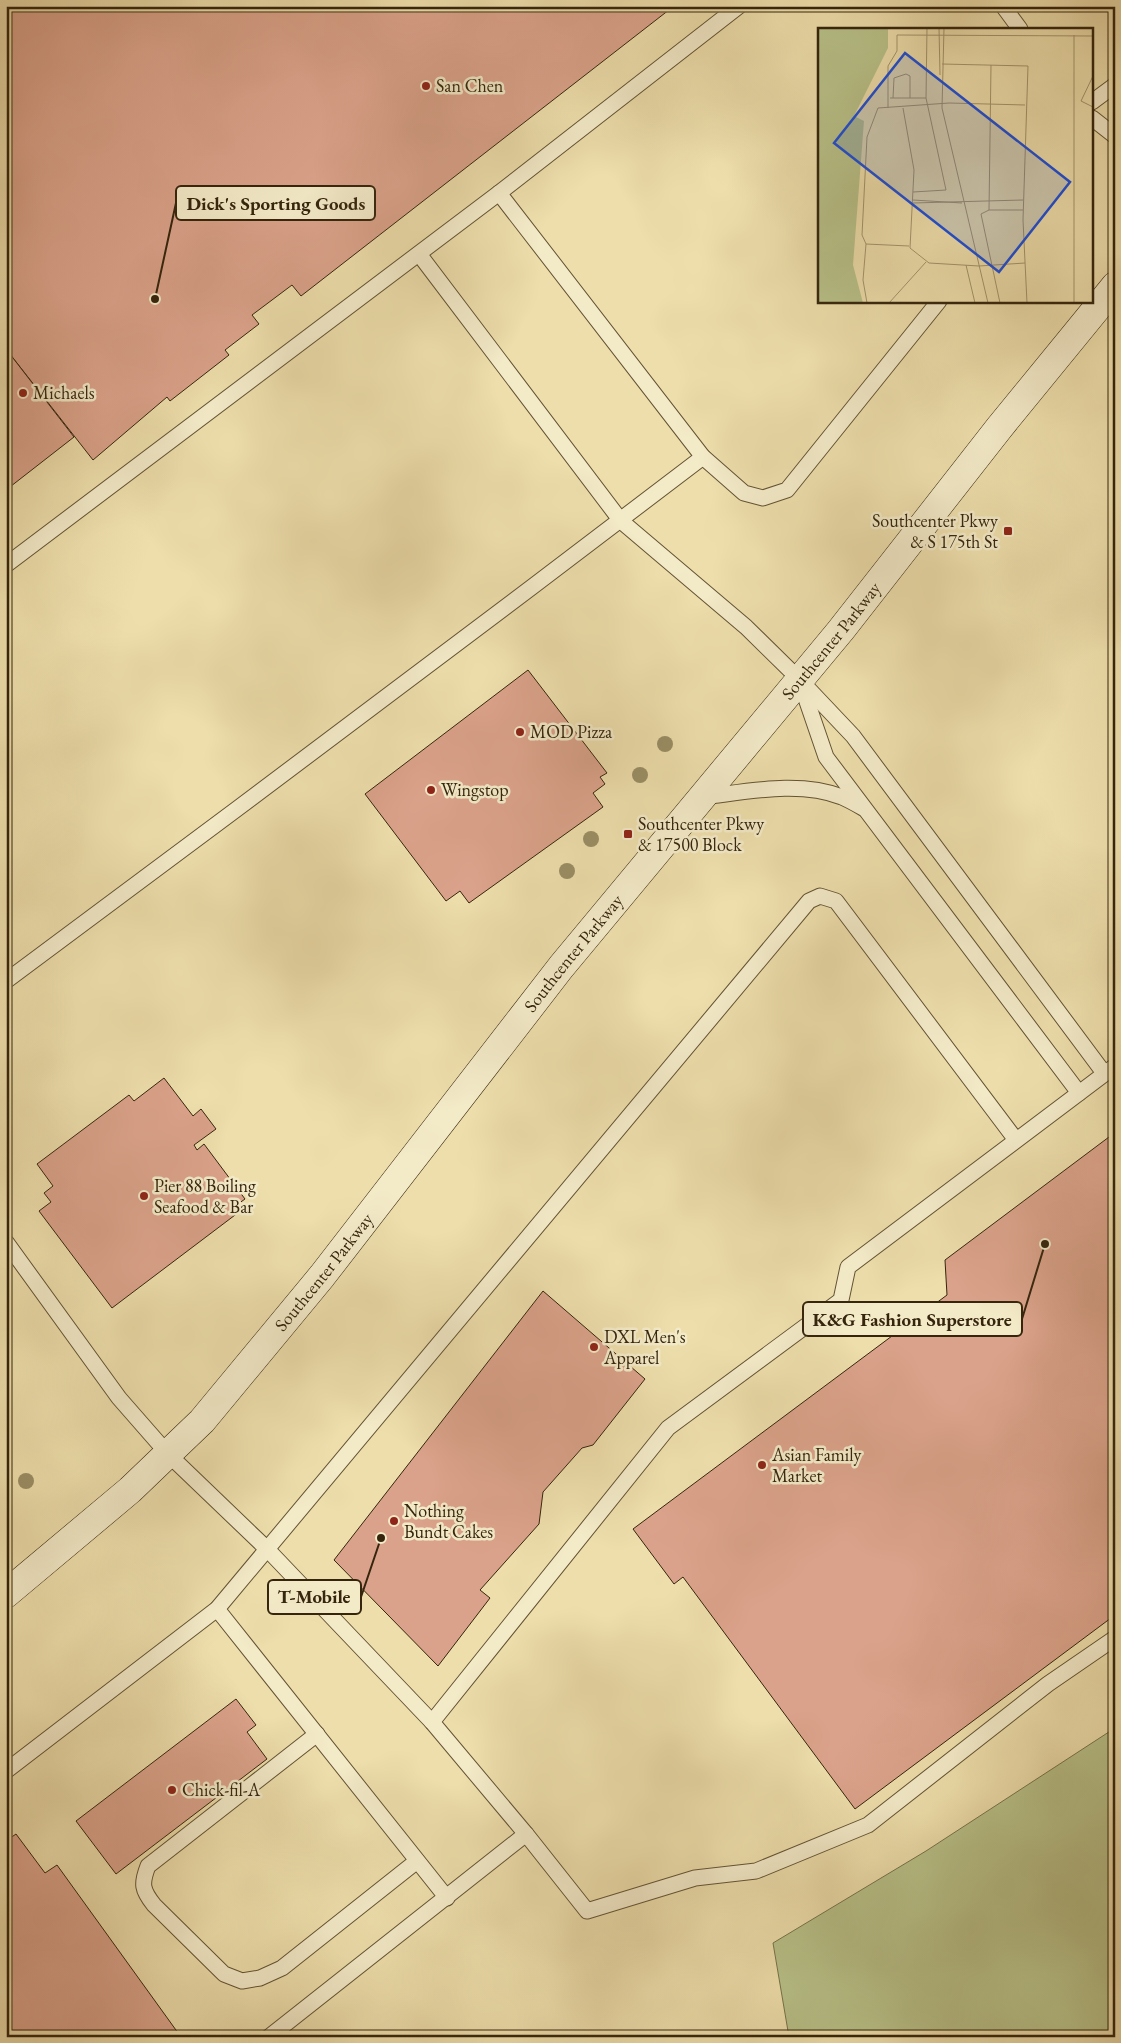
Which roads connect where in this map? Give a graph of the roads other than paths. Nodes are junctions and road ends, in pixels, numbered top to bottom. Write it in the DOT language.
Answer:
graph roads {
  1 [pos="739,6"];
  2 [pos="1003,6"];
  3 [pos="1019,28"];
  4 [pos="1115,85"];
  5 [pos="1094,101"];
  6 [pos="1094,120"];
  7 [pos="1115,136"];
  8 [pos="499,193"];
  9 [pos="419,254"];
  10 [pos="1115,286"];
  11 [pos="938,302"];
  12 [pos="702,457"];
  13 [pos="621,521"];
  14 [pos="6,565"];
  15 [pos="800,680"];
  16 [pos="701,798"];
  17 [pos="867,810"];
  18 [pos="6,981"];
  19 [pos="1110,1070"];
  20 [pos="1079,1093"];
  21 [pos="1016,1140"];
  22 [pos="6,1242"];
  23 [pos="168,1454"];
  24 [pos="267,1549"];
  25 [pos="6,1594"];
  26 [pos="217,1609"];
  27 [pos="1115,1638"];
  28 [pos="432,1722"];
  29 [pos="317,1734"];
  30 [pos="6,1771"];
  31 [pos="526,1834"];
  32 [pos="418,1861"];
  33 [pos="447,1898"];
  34 [pos="269,2037"];
  1 -- 8 [label="lane"];
  2 -- 3 [label="lane"];
  4 -- 5 [label="lane"];
  6 -- 7 [label="lane"];
  8 -- 9 [label="lane"];
  8 -- 12 [label="lane"];
  9 -- 13 [label="lane"];
  9 -- 14 [label="lane"];
  10 -- 15 [label="main road, Southcenter Parkway"];
  11 -- 12 [label="lane"];
  12 -- 13 [label="lane"];
  13 -- 15 [label="lane"];
  13 -- 18 [label="lane"];
  15 -- 16 [label="main road, Southcenter Parkway"];
  15 -- 17 [label="lane"];
  15 -- 19 [label="lane"];
  16 -- 17 [label="lane"];
  16 -- 23 [label="main road, Southcenter Parkway"];
  17 -- 20 [label="lane"];
  19 -- 20 [label="lane"];
  20 -- 21 [label="lane"];
  21 -- 24 [label="lane"];
  21 -- 28 [label="lane"];
  22 -- 23 [label="lane"];
  23 -- 24 [label="lane"];
  23 -- 25 [label="main road, Southcenter Parkway"];
  24 -- 26 [label="lane"];
  24 -- 28 [label="lane"];
  26 -- 29 [label="lane"];
  26 -- 30 [label="lane"];
  27 -- 31 [label="lane"];
  28 -- 31 [label="lane"];
  29 -- 32 [label="lane"];
  29 -- 32 [label="lane"];
  31 -- 33 [label="lane"];
  32 -- 33 [label="lane"];
  33 -- 34 [label="lane"];
}
